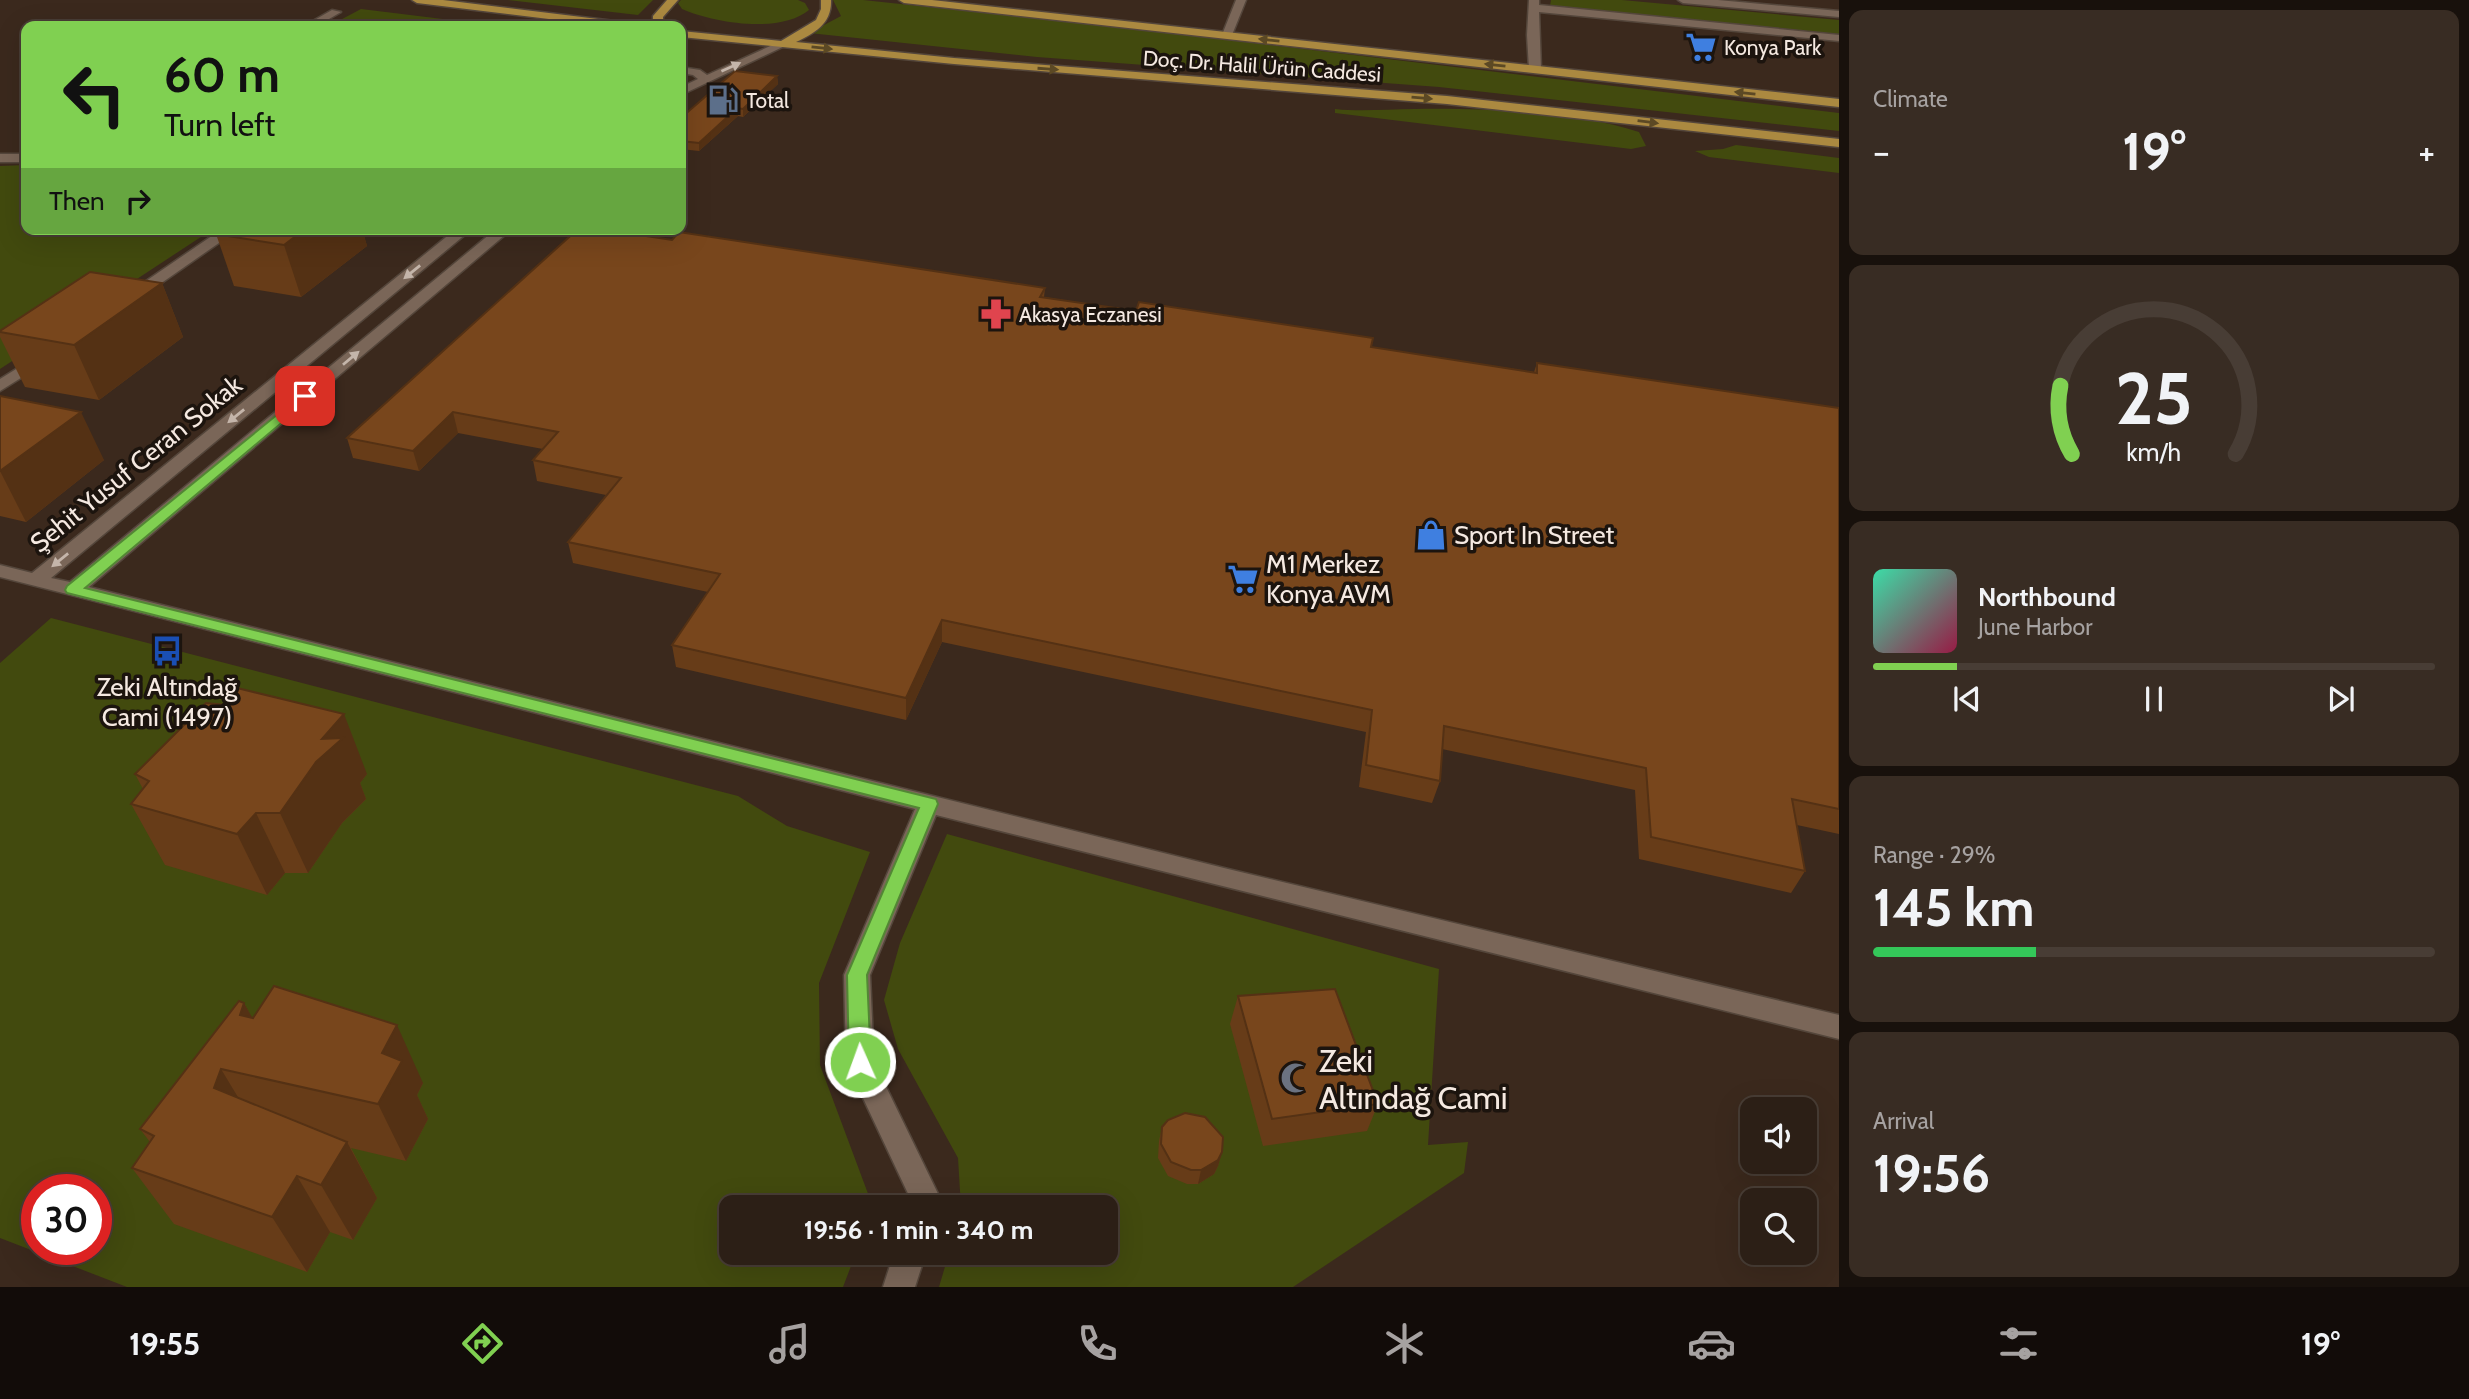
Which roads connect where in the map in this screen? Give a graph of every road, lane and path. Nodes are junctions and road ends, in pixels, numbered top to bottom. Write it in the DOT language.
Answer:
graph roads {
  1 [pos="417,0"];
  2 [pos="673,0"];
  3 [pos="825,0"];
  4 [pos="904,0"];
  5 [pos="1241,0"];
  6 [pos="1683,0"];
  7 [pos="1533,4"];
  8 [pos="336,12"];
  9 [pos="1839,14"];
  10 [pos="319,21"];
  11 [pos="590,21"];
  12 [pos="658,21"];
  13 [pos="686,34"];
  14 [pos="1227,36"];
  15 [pos="1839,38"];
  16 [pos="783,44"];
  17 [pos="1535,69"];
  18 [pos="686,71"];
  19 [pos="705,79"];
  20 [pos="686,88"];
  21 [pos="1839,105"];
  22 [pos="1839,143"];
  23 [pos="0,158"];
  24 [pos="21,158"];
  25 [pos="223,235"];
  26 [pos="458,235"];
  27 [pos="498,235"];
  28 [pos="123,303"];
  29 [pos="58,347"];
  30 [pos="0,386"];
  31 [pos="0,571"];
  32 [pos="36,580"];
  33 [pos="73,590"];
  34 [pos="929,804"];
  35 [pos="1839,1027"];
  36 [pos="924,1195"];
  37 [pos="906,1265"];
  38 [pos="899,1287"];
  1 -- 11 [label="main road"];
  2 -- 12 [label="main road"];
  3 -- 16 [label="main road"];
  4 -- 14 [label="main road, Doç. Dr. Halil Ürün Caddesi"];
  5 -- 14 [label="street"];
  6 -- 9 [label="street"];
  7 -- 15 [label="street"];
  7 -- 17 [label="street"];
  8 -- 10 [label="street"];
  13 -- 16 [label="main road, Doç. Dr. Halil Ürün Caddesi"];
  17 -- 14 [label="main road, Doç. Dr. Halil Ürün Caddesi, one-way"];
  19 -- 16 [label="street, one-way"];
  16 -- 22 [label="main road, Doç. Dr. Halil Ürün Caddesi, one-way"];
  21 -- 17 [label="main road, Doç. Dr. Halil Ürün Caddesi, one-way"];
  18 -- 19 [label="street"];
  19 -- 20 [label="street"];
  23 -- 24 [label="street"];
  25 -- 28 [label="street"];
  26 -- 32 [label="street, Şehit Yusuf Ceran Sokak, one-way"];
  33 -- 27 [label="street, Şehit Yusuf Ceran Sokak, one-way"];
  29 -- 30 [label="street"];
  31 -- 32 [label="street"];
  32 -- 33 [label="street"];
  33 -- 34 [label="street"];
  34 -- 35 [label="street"];
  34 -- 36 [label="street"];
  37 -- 38 [label="street"];
}
